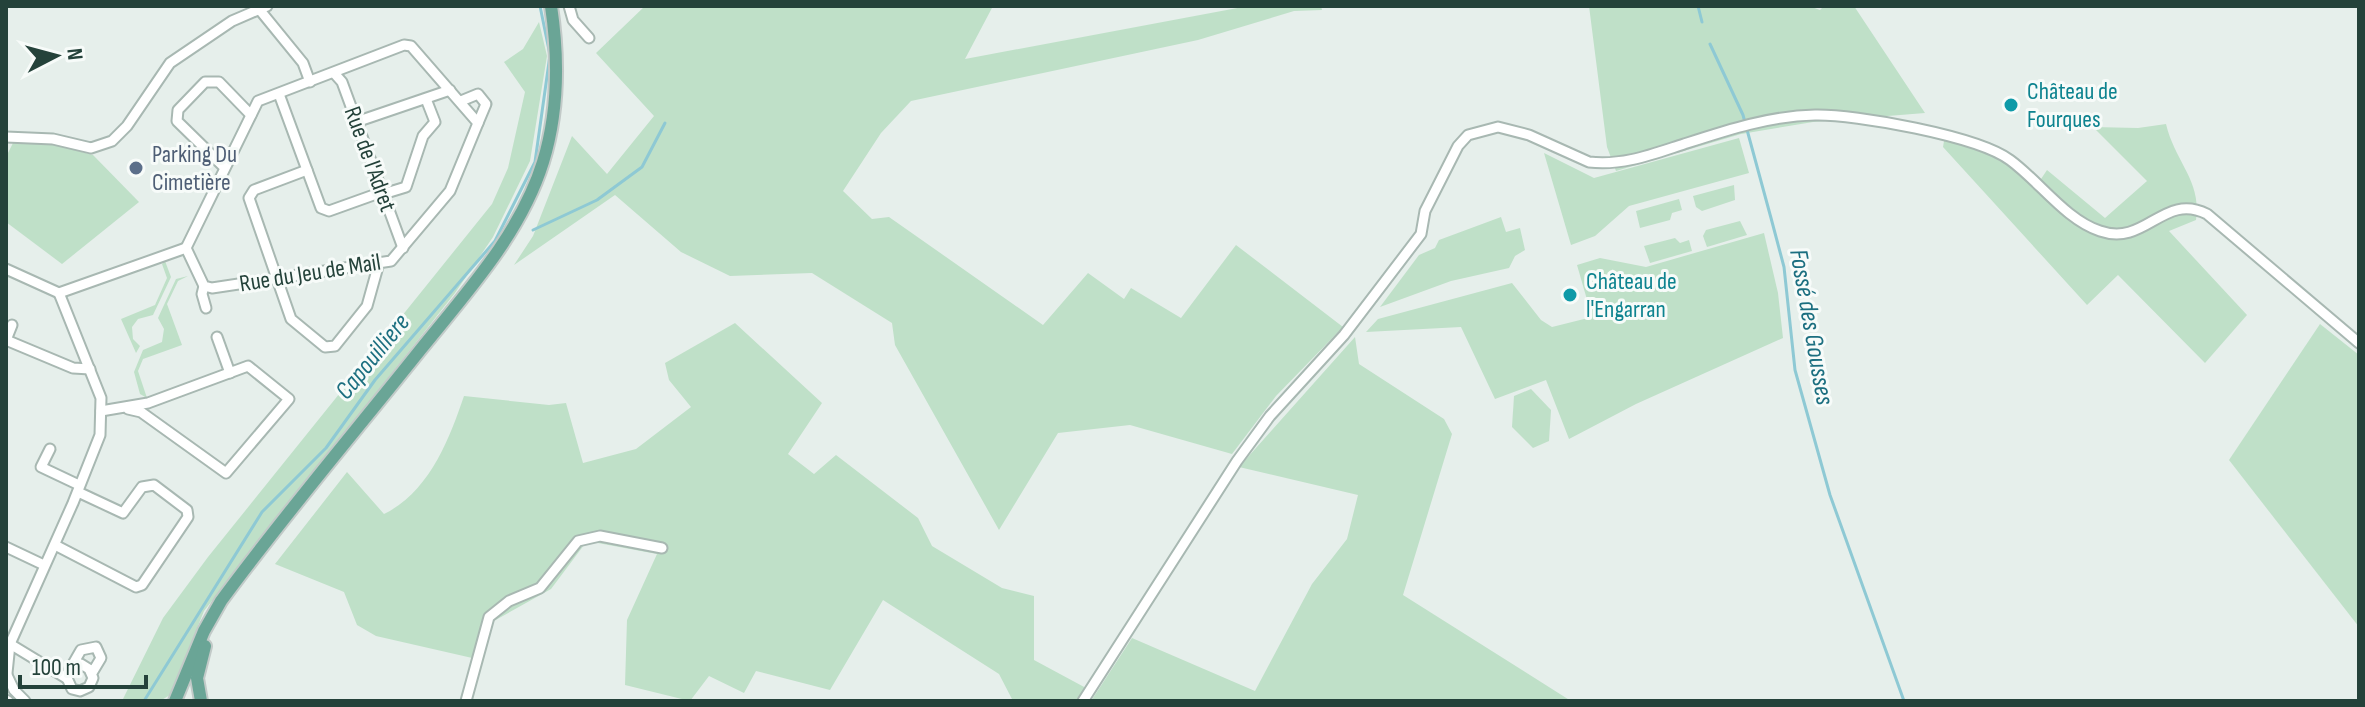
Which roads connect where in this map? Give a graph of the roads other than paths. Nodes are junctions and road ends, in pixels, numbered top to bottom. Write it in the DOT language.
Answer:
graph roads {
  1 [pos="551,6"];
  2 [pos="569,6"];
  3 [pos="264,7"];
  4 [pos="589,38"];
  5 [pos="334,73"];
  6 [pos="310,82"];
  7 [pos="450,90"];
  8 [pos="279,94"];
  9 [pos="426,99"];
  10 [pos="461,101"];
  11 [pos="251,115"];
  12 [pos="356,122"];
  13 [pos="478,123"];
  14 [pos="6,137"];
  15 [pos="224,167"];
  16 [pos="307,170"];
  17 [pos="382,193"];
  18 [pos="186,248"];
  19 [pos="403,248"];
  20 [pos="379,263"];
  21 [pos="6,269"];
  22 [pos="277,278"];
  23 [pos="208,287"];
  24 [pos="59,293"];
  25 [pos="206,308"];
  26 [pos="12,325"];
  27 [pos="217,337"];
  28 [pos="2359,343"];
  29 [pos="90,369"];
  30 [pos="230,373"];
  31 [pos="128,409"];
  32 [pos="101,411"];
  33 [pos="50,449"];
  34 [pos="78,489"];
  35 [pos="55,545"];
  36 [pos="6,547"];
  37 [pos="662,548"];
  38 [pos="44,565"];
  39 [pos="214,615"];
  40 [pos="8,651"];
  41 [pos="70,668"];
  42 [pos="92,673"];
  43 [pos="66,678"];
  44 [pos="7,680"];
  45 [pos="25,701"];
  46 [pos="175,701"];
  47 [pos="201,701"];
  48 [pos="466,701"];
  49 [pos="1083,701"];
  1 -- 39 [label="main road"];
  2 -- 4 [label="street"];
  3 -- 6 [label="street"];
  3 -- 14 [label="street"];
  5 -- 6 [label="street"];
  5 -- 7 [label="street"];
  5 -- 12 [label="street, Rue de l'Adret"];
  6 -- 8 [label="street"];
  7 -- 9 [label="street"];
  7 -- 10 [label="street"];
  8 -- 11 [label="street"];
  8 -- 16 [label="street"];
  9 -- 12 [label="street"];
  9 -- 17 [label="street"];
  10 -- 13 [label="street"];
  10 -- 13 [label="street"];
  11 -- 15 [label="street"];
  11 -- 15 [label="street"];
  12 -- 17 [label="street, Rue de l'Adret"];
  13 -- 19 [label="street, Rue du Jeu de Mail"];
  15 -- 18 [label="street"];
  16 -- 17 [label="street"];
  16 -- 22 [label="street"];
  17 -- 19 [label="street, Rue de l'Adret"];
  18 -- 23 [label="street"];
  18 -- 24 [label="street"];
  19 -- 20 [label="street, Rue du Jeu de Mail"];
  20 -- 22 [label="street, Rue du Jeu de Mail"];
  20 -- 22 [label="street"];
  21 -- 24 [label="street"];
  22 -- 23 [label="street, Rue du Jeu de Mail"];
  23 -- 25 [label="street"];
  24 -- 29 [label="street"];
  26 -- 29 [label="street"];
  27 -- 30 [label="street"];
  28 -- 49 [label="street"];
  29 -- 32 [label="street"];
  30 -- 31 [label="street"];
  30 -- 31 [label="street"];
  31 -- 32 [label="street"];
  32 -- 34 [label="street"];
  33 -- 34 [label="street"];
  34 -- 35 [label="street"];
  34 -- 35 [label="street"];
  35 -- 38 [label="street"];
  36 -- 38 [label="street"];
  37 -- 48 [label="street"];
  38 -- 40 [label="street"];
  39 -- 46 [label="main road"];
  39 -- 47 [label="main road"];
  40 -- 43 [label="street"];
  40 -- 44 [label="street"];
  41 -- 42 [label="street"];
  41 -- 42 [label="street"];
  41 -- 43 [label="street"];
  42 -- 43 [label="street"];
  44 -- 45 [label="street"];
}
